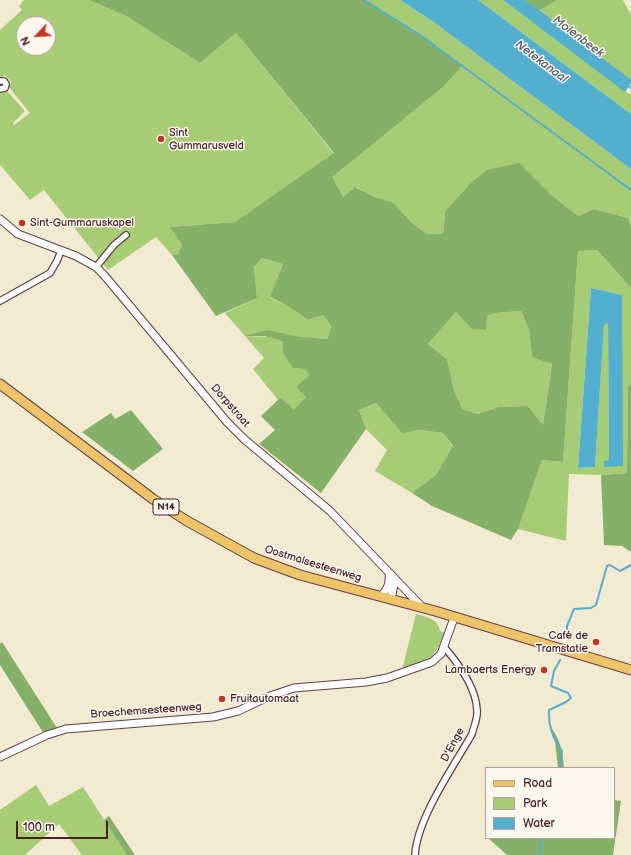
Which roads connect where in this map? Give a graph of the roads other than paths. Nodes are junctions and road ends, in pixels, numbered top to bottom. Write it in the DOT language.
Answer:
graph roads {
  1 [pos="0,81"];
  2 [pos="0,89"];
  3 [pos="0,219"];
  4 [pos="126,235"];
  5 [pos="61,251"];
  6 [pos="96,267"];
  7 [pos="0,302"];
  8 [pos="0,384"];
  9 [pos="389,572"];
  10 [pos="395,579"];
  11 [pos="381,596"];
  12 [pos="390,599"];
  13 [pos="422,607"];
  14 [pos="454,618"];
  15 [pos="444,647"];
  16 [pos="631,670"];
  17 [pos="0,757"];
  18 [pos="415,855"];
  1 -- 2 [label="street"];
  3 -- 5 [label="street, Dorpstraat"];
  4 -- 6 [label="street"];
  5 -- 6 [label="street, Dorpstraat"];
  5 -- 7 [label="street"];
  6 -- 9 [label="street, Dorpstraat"];
  8 -- 11 [label="main road, Oostmalsesteenweg / N14"];
  9 -- 10 [label="street, Dorpstraat"];
  9 -- 11 [label="street"];
  10 -- 12 [label="street"];
  10 -- 13 [label="street, Dorpstraat"];
  11 -- 12 [label="main road, Oostmalsesteenweg / N14"];
  12 -- 13 [label="main road, Oostmalsesteenweg / N14"];
  13 -- 14 [label="main road, Oostmalsesteenweg / N14"];
  14 -- 15 [label="street, Broechemsesteenweg"];
  14 -- 16 [label="main road, N14"];
  15 -- 17 [label="street, Broechemsesteenweg"];
  15 -- 18 [label="street, D'Enge"];
}
